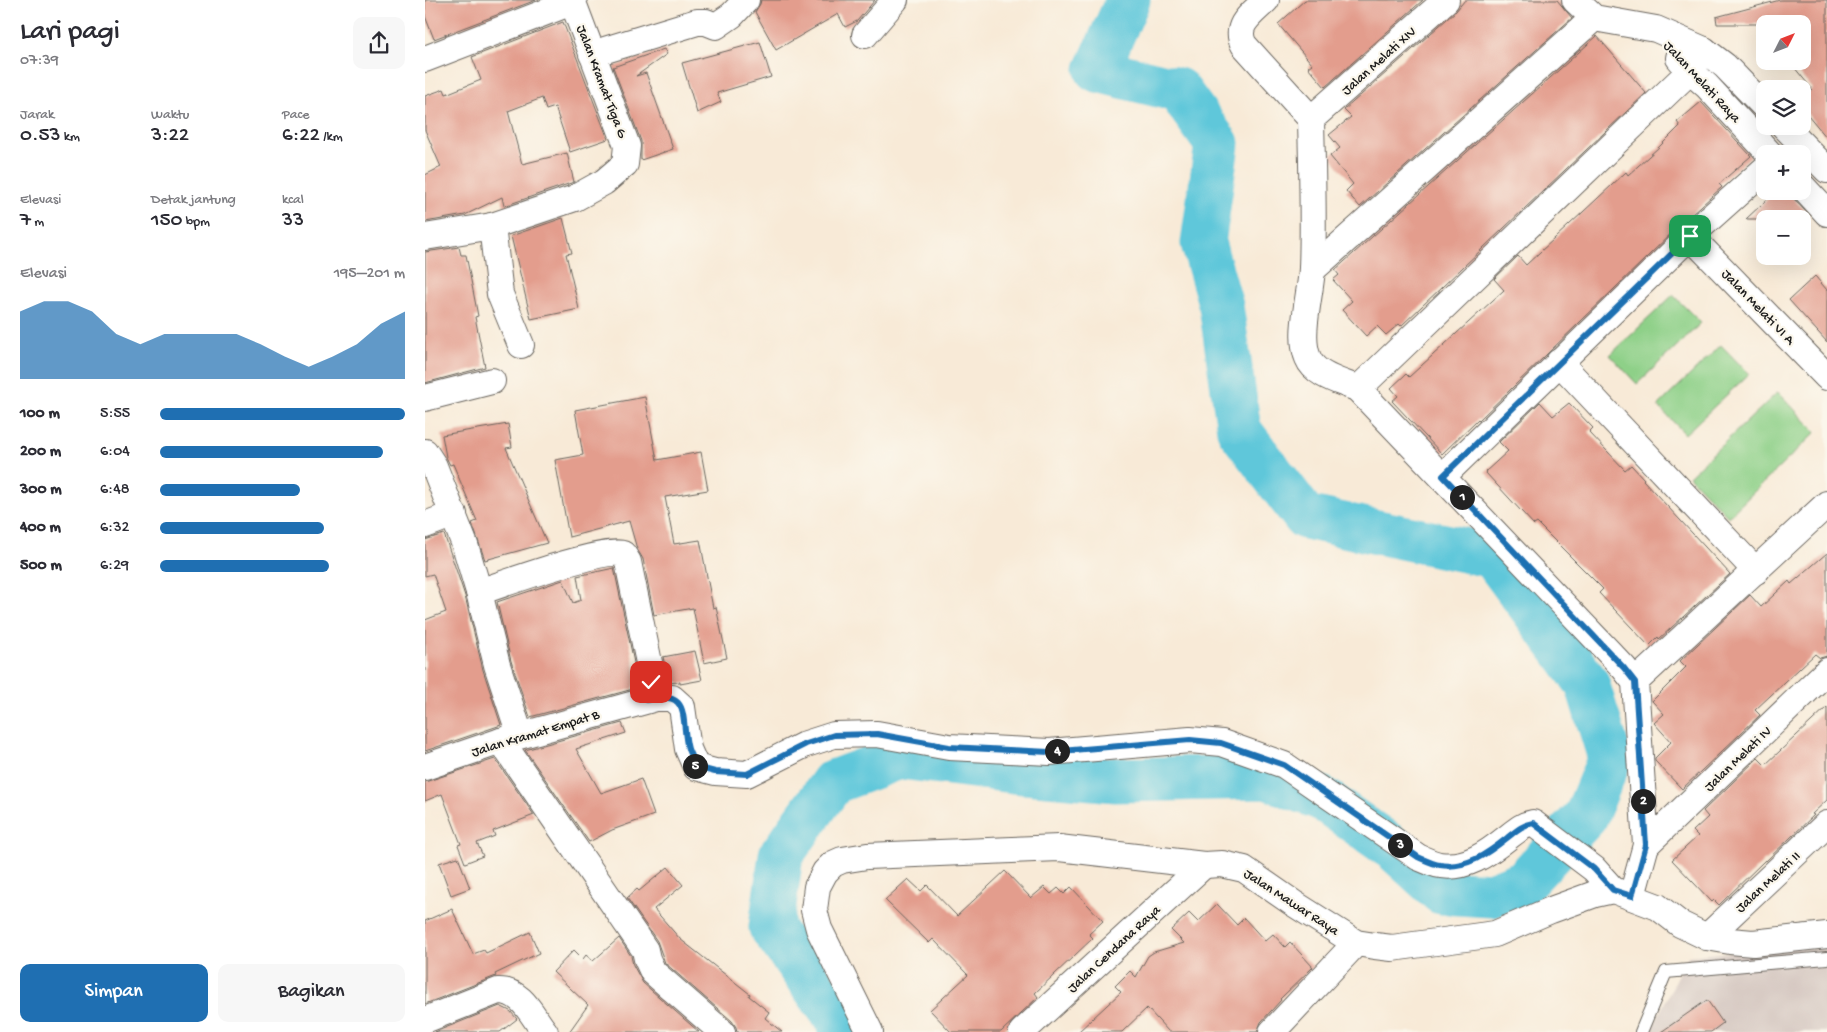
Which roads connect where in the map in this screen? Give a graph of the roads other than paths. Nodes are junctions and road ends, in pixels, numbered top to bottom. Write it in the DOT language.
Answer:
graph roads {
  1 [pos="746,0"];
  2 [pos="895,0"];
  3 [pos="1266,0"];
  4 [pos="1445,0"];
  5 [pos="1575,0"];
  6 [pos="572,1"];
  7 [pos="1594,18"];
  8 [pos="865,35"];
  9 [pos="592,54"];
  10 [pos="425,59"];
  11 [pos="1697,61"];
  12 [pos="1756,98"];
  13 [pos="1311,120"];
  14 [pos="1793,135"];
  15 [pos="1762,145"];
  16 [pos="1827,170"];
  17 [pos="1756,177"];
  18 [pos="1811,196"];
  19 [pos="1827,213"];
  20 [pos="491,226"];
  21 [pos="1690,236"];
  22 [pos="425,237"];
  23 [pos="1312,270"];
  24 [pos="521,345"];
  25 [pos="1559,362"];
  26 [pos="1827,377"];
  27 [pos="492,381"];
  28 [pos="1359,390"];
  29 [pos="425,398"];
  30 [pos="425,452"];
  31 [pos="1443,476"];
  32 [pos="1827,504"];
  33 [pos="454,514"];
  34 [pos="425,525"];
  35 [pos="1756,571"];
  36 [pos="479,592"];
  37 [pos="1827,671"];
  38 [pos="1635,682"];
  39 [pos="646,700"];
  40 [pos="510,738"];
  41 [pos="425,767"];
  42 [pos="1827,824"];
  43 [pos="1646,845"];
  44 [pos="1204,865"];
  45 [pos="1623,893"];
  46 [pos="1827,935"];
  47 [pos="1707,937"];
  48 [pos="1356,943"];
  49 [pos="1827,958"];
  50 [pos="425,1020"];
  51 [pos="545,1032"];
  52 [pos="722,1032"];
  53 [pos="871,1032"];
  54 [pos="1022,1032"];
  55 [pos="1273,1032"];
  56 [pos="1641,1032"];
  1 -- 9 [label="street"];
  2 -- 8 [label="street"];
  3 -- 13 [label="street"];
  4 -- 13 [label="street, Jalan Melati XIV"];
  5 -- 7 [label="street"];
  6 -- 9 [label="street, Jalan Kramat Tiga G"];
  6 -- 10 [label="street"];
  7 -- 11 [label="street, Jalan Melati Raya"];
  7 -- 23 [label="street"];
  9 -- 20 [label="street, Jalan Kramat Tiga G"];
  11 -- 12 [label="street, Jalan Melati Raya"];
  11 -- 15 [label="street, Jalan Melati Raya"];
  11 -- 28 [label="street"];
  13 -- 23 [label="street"];
  14 -- 16 [label="street"];
  17 -- 21 [label="street"];
  18 -- 19 [label="street"];
  20 -- 22 [label="street"];
  20 -- 24 [label="street"];
  21 -- 25 [label="street"];
  21 -- 26 [label="street, Jalan Melati VI A"];
  23 -- 28 [label="street"];
  25 -- 31 [label="street"];
  25 -- 35 [label="street"];
  27 -- 29 [label="street"];
  28 -- 31 [label="street"];
  30 -- 33 [label="street"];
  31 -- 38 [label="street"];
  32 -- 35 [label="street"];
  33 -- 34 [label="street"];
  33 -- 36 [label="street"];
  35 -- 38 [label="street"];
  36 -- 39 [label="street"];
  36 -- 40 [label="street"];
  37 -- 43 [label="street, Jalan Melati IV"];
  38 -- 43 [label="street"];
  39 -- 40 [label="street, Jalan Kramat Empat B"];
  39 -- 45 [label="street, Jalan Kramat Empat B"];
  40 -- 41 [label="street, Jalan Kramat Empat B"];
  40 -- 52 [label="street"];
  42 -- 47 [label="street, Jalan Melati II"];
  43 -- 45 [label="street"];
  44 -- 48 [label="street, Jalan Mawar Raya"];
  44 -- 53 [label="street, Jalan Mawar Raya"];
  44 -- 54 [label="street, Jalan Cendana Raya"];
  45 -- 47 [label="street"];
  45 -- 48 [label="street, Jalan Mawar Raya"];
  46 -- 47 [label="street"];
  48 -- 55 [label="street"];
  49 -- 56 [label="lane"];
  50 -- 51 [label="street"];
}
